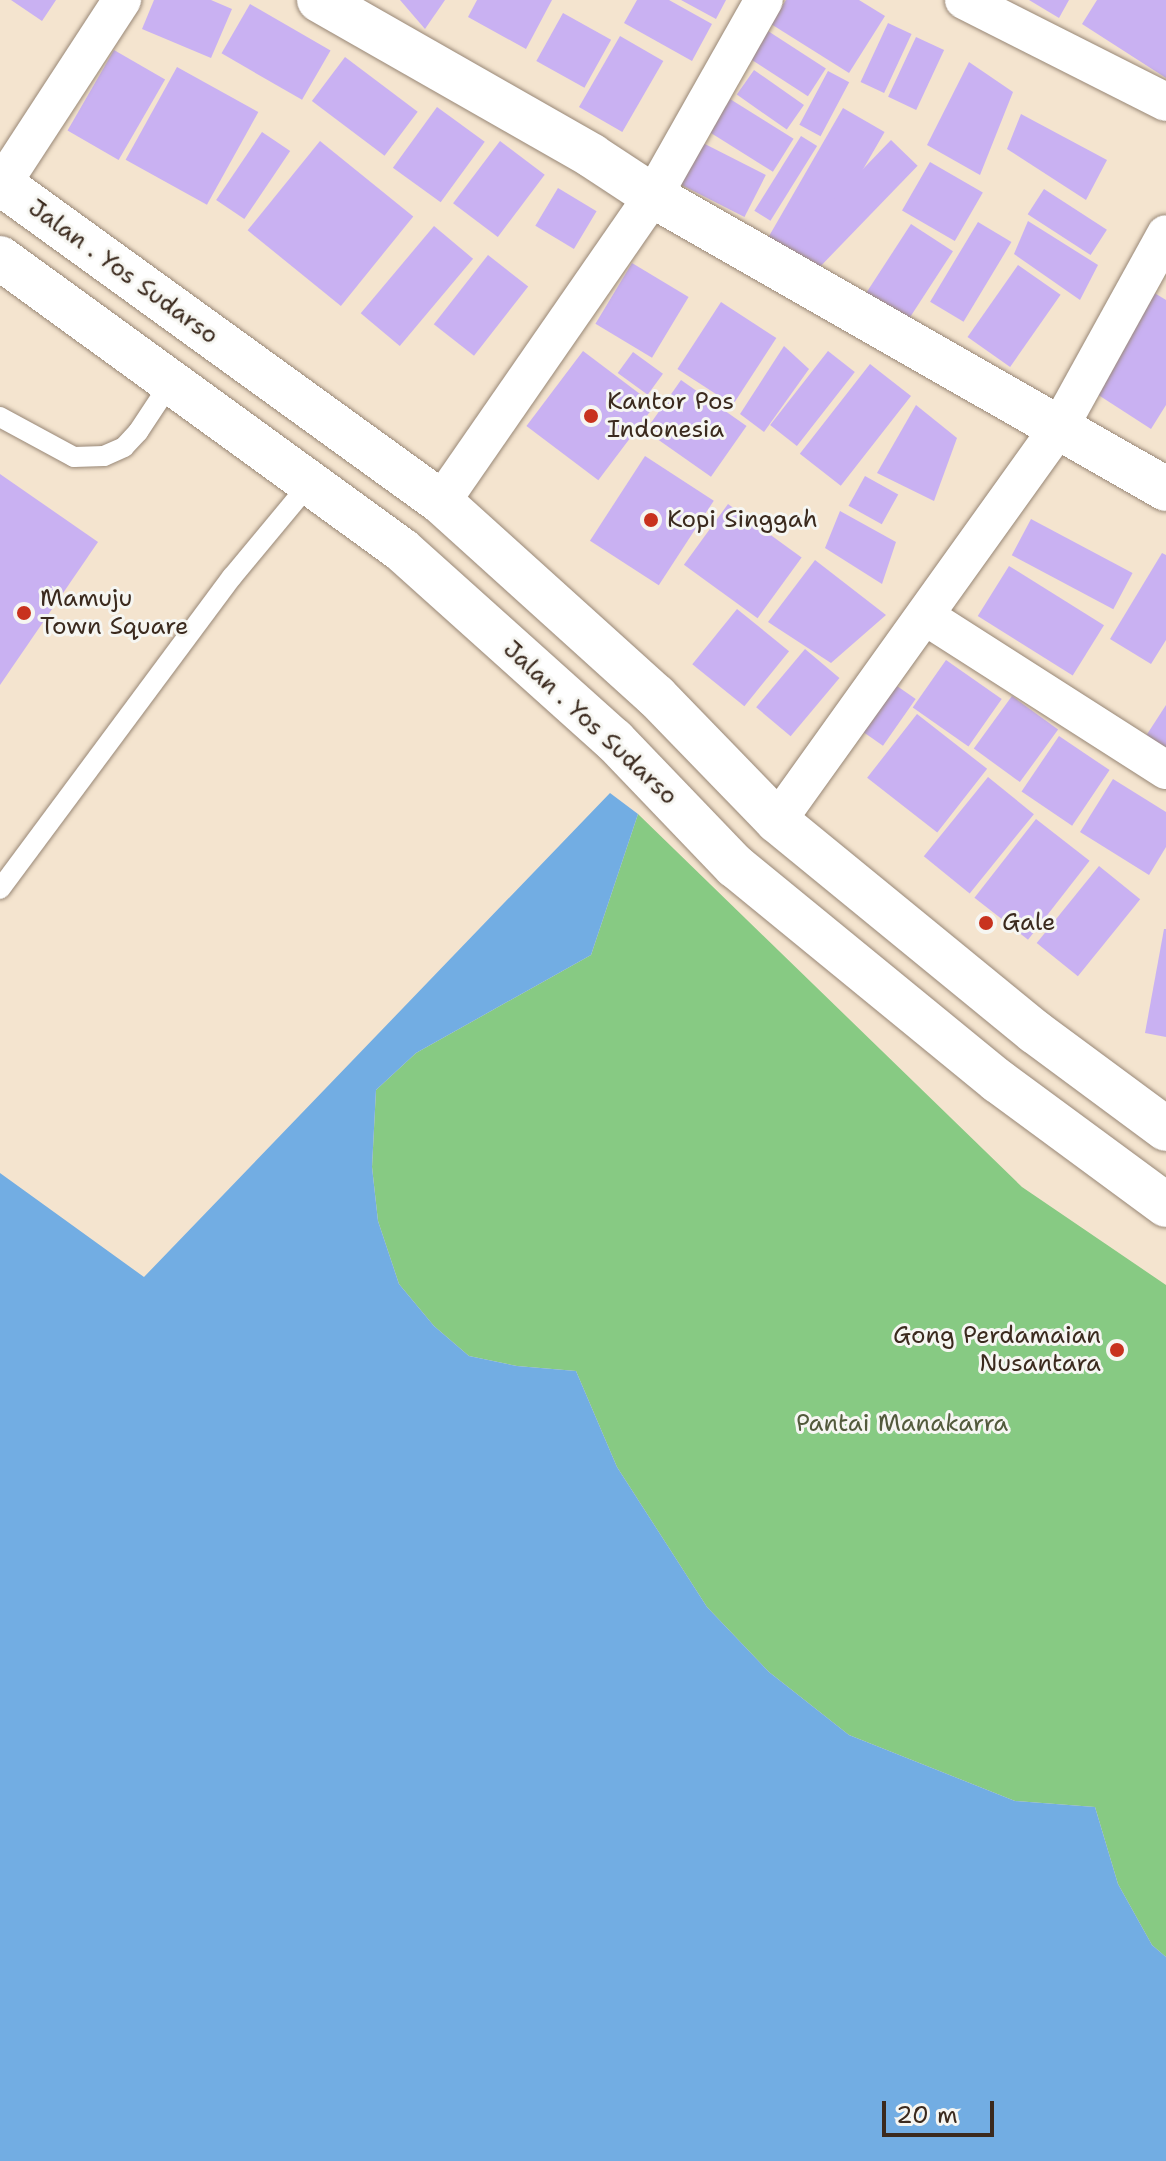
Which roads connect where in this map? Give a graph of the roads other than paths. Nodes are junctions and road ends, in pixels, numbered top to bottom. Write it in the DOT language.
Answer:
graph roads {
  1 [pos="122,0"];
  2 [pos="319,0"];
  3 [pos="764,0"];
  4 [pos="964,0"];
  5 [pos="1166,102"];
  6 [pos="1,184"];
  7 [pos="653,196"];
  8 [pos="1166,234"];
  9 [pos="0,258"];
  10 [pos="171,382"];
  11 [pos="0,417"];
  12 [pos="1060,426"];
  13 [pos="310,483"];
  14 [pos="1166,489"];
  15 [pos="441,502"];
  16 [pos="925,616"];
  17 [pos="1166,770"];
  18 [pos="777,821"];
  19 [pos="0,889"];
  20 [pos="1166,1129"];
  21 [pos="1166,1205"];
  1 -- 6 [label="street"];
  2 -- 7 [label="main road"];
  3 -- 7 [label="street"];
  4 -- 5 [label="street"];
  6 -- 15 [label="main road, Jalan . Yos Sudarso"];
  7 -- 12 [label="main road"];
  7 -- 15 [label="street"];
  8 -- 12 [label="street"];
  9 -- 10 [label="main road, Jalan . Yos Sudarso"];
  10 -- 11 [label="lane"];
  10 -- 13 [label="main road, Jalan . Yos Sudarso"];
  12 -- 14 [label="main road"];
  12 -- 16 [label="street"];
  13 -- 19 [label="lane"];
  13 -- 21 [label="main road, Jalan . Yos Sudarso"];
  15 -- 18 [label="main road, Jalan . Yos Sudarso"];
  16 -- 17 [label="street"];
  16 -- 18 [label="street"];
  18 -- 20 [label="main road, Jalan . Yos Sudarso"];
}
